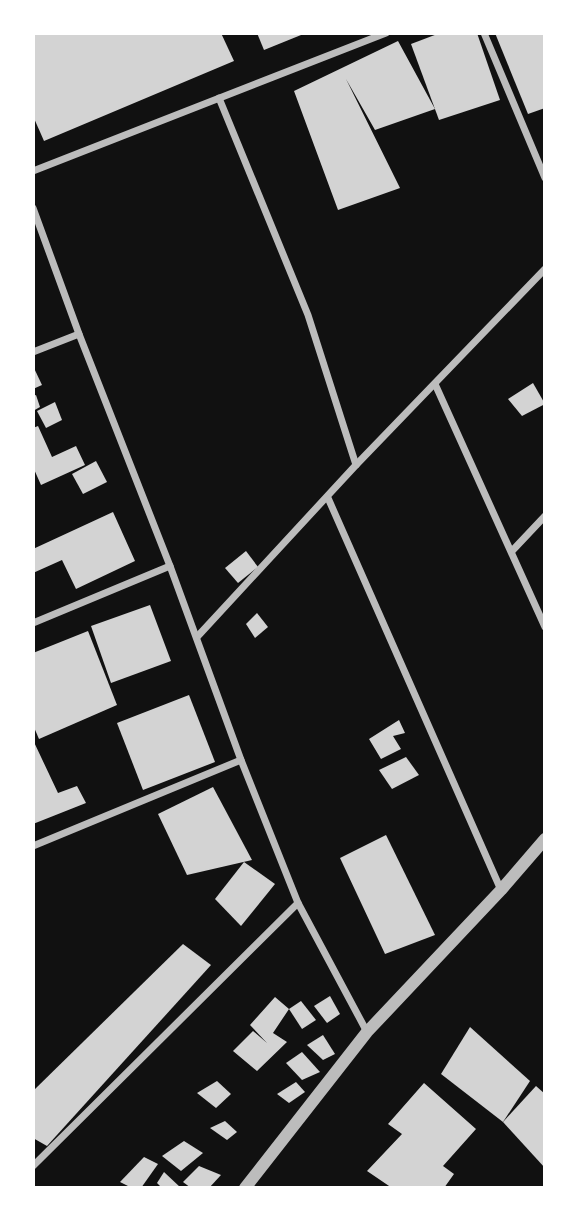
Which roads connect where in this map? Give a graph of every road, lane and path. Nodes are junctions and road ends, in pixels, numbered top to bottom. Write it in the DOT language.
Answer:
graph roads {
  1 [pos="386,33"];
  2 [pos="484,33"];
  3 [pos="219,98"];
  4 [pos="33,171"];
  5 [pos="545,178"];
  6 [pos="33,208"];
  7 [pos="545,269"];
  8 [pos="79,334"];
  9 [pos="33,352"];
  10 [pos="435,384"];
  11 [pos="356,465"];
  12 [pos="328,498"];
  13 [pos="545,516"];
  14 [pos="512,551"];
  15 [pos="170,566"];
  16 [pos="33,623"];
  17 [pos="545,627"];
  18 [pos="197,637"];
  19 [pos="241,760"];
  20 [pos="545,839"];
  21 [pos="33,846"];
  22 [pos="501,890"];
  23 [pos="298,902"];
  24 [pos="367,1032"];
  25 [pos="33,1166"];
  26 [pos="246,1188"];
  1 -- 3 [label="street"];
  2 -- 5 [label="street"];
  3 -- 4 [label="street"];
  3 -- 11 [label="street"];
  6 -- 8 [label="street"];
  7 -- 10 [label="street"];
  8 -- 9 [label="street"];
  8 -- 15 [label="street"];
  10 -- 11 [label="street"];
  10 -- 14 [label="street"];
  11 -- 12 [label="street"];
  12 -- 18 [label="street"];
  12 -- 22 [label="street"];
  13 -- 14 [label="street"];
  14 -- 17 [label="street"];
  15 -- 16 [label="street"];
  15 -- 18 [label="street"];
  18 -- 19 [label="street"];
  19 -- 21 [label="street"];
  19 -- 23 [label="street"];
  20 -- 22 [label="street"];
  22 -- 24 [label="street"];
  23 -- 24 [label="street"];
  23 -- 25 [label="street"];
  24 -- 26 [label="street"];
}
